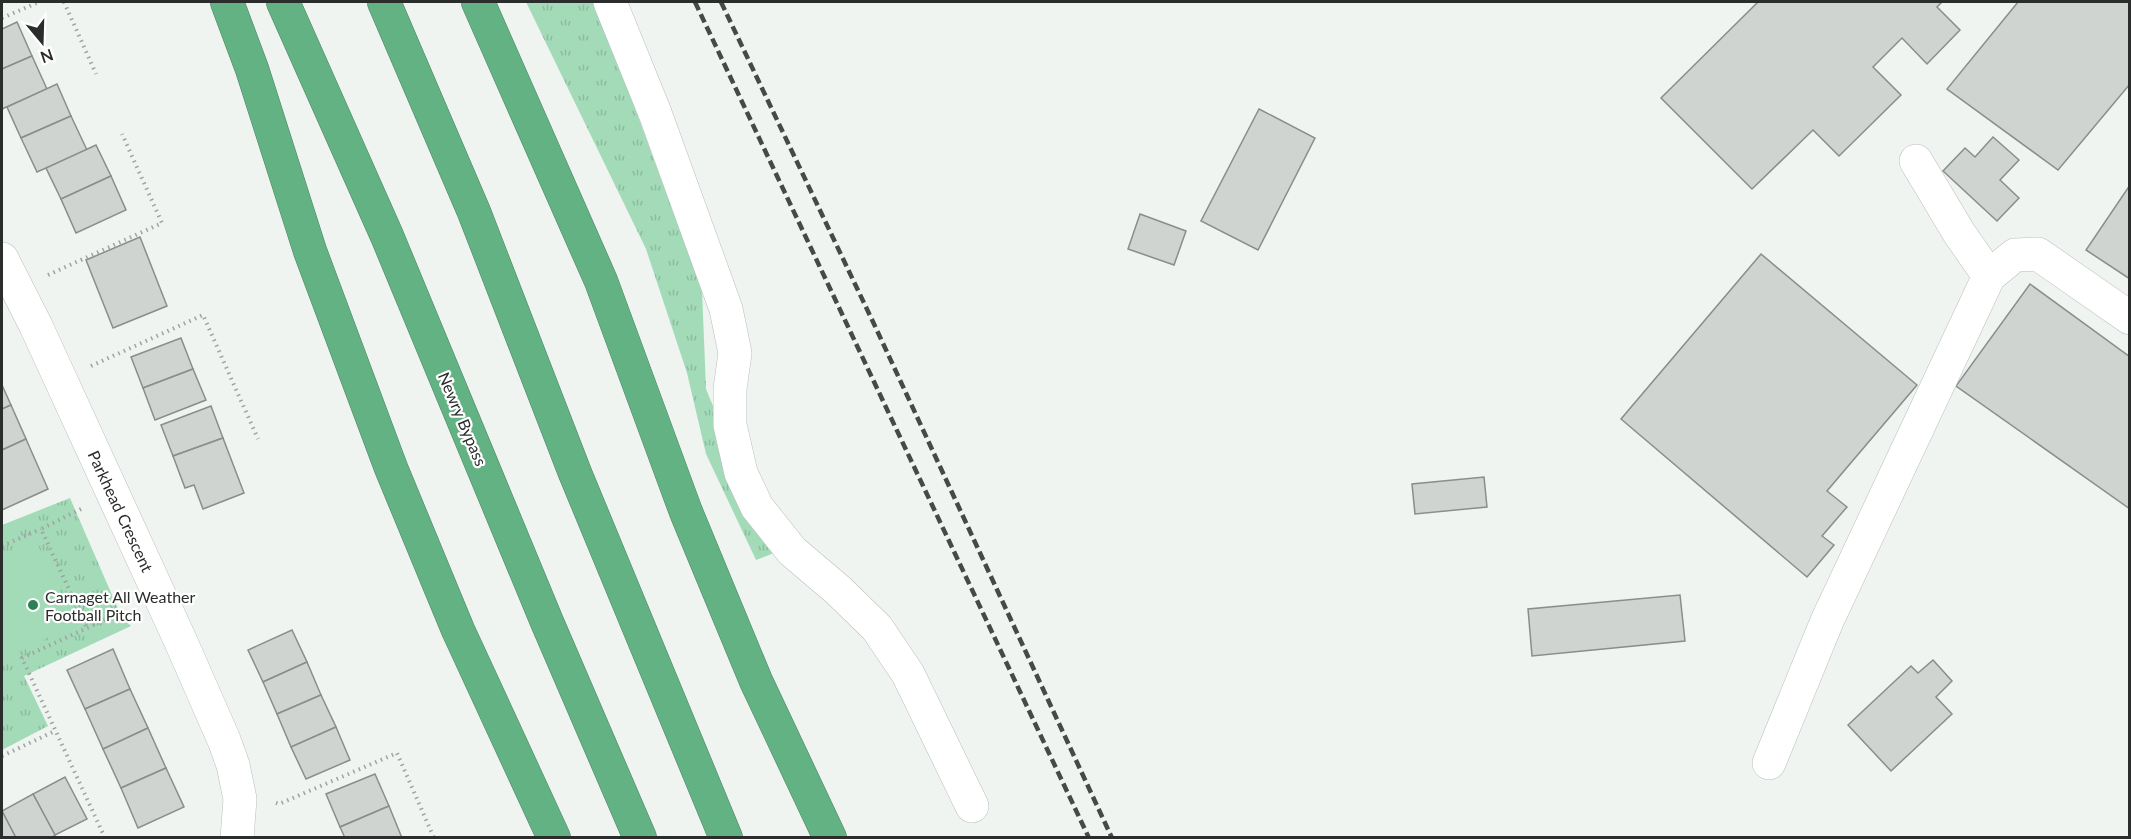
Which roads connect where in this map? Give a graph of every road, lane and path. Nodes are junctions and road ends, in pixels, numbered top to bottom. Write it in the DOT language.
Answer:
graph roads {
  1 [pos="39,2"];
  2 [pos="64,2"];
  3 [pos="227,2"];
  4 [pos="283,2"];
  5 [pos="384,2"];
  6 [pos="478,2"];
  7 [pos="610,2"];
  8 [pos="2,18"];
  9 [pos="96,74"];
  10 [pos="122,134"];
  11 [pos="1916,161"];
  12 [pos="2,258"];
  13 [pos="1989,276"];
  14 [pos="17,289"];
  15 [pos="2130,318"];
  16 [pos="61,380"];
  17 [pos="258,439"];
  18 [pos="81,509"];
  19 [pos="41,529"];
  20 [pos="2,546"];
  21 [pos="124,611"];
  22 [pos="87,628"];
  23 [pos="55,731"];
  24 [pos="2,756"];
  25 [pos="1769,763"];
  26 [pos="240,799"];
  27 [pos="972,806"];
  28 [pos="105,837"];
  29 [pos="237,837"];
  30 [pos="434,837"];
  31 [pos="554,837"];
  32 [pos="640,837"];
  33 [pos="726,837"];
  34 [pos="830,837"];
  1 -- 8 [label="path"];
  2 -- 9 [label="path"];
  3 -- 31 [label="highway"];
  4 -- 32 [label="highway, Newry Bypass"];
  5 -- 33 [label="highway"];
  6 -- 34 [label="highway"];
  7 -- 27 [label="street"];
  10 -- 14 [label="path"];
  11 -- 13 [label="street"];
  12 -- 14 [label="street, Parkhead Crescent"];
  13 -- 15 [label="street"];
  13 -- 25 [label="street"];
  14 -- 16 [label="street, Parkhead Crescent"];
  16 -- 17 [label="path"];
  16 -- 26 [label="street, Parkhead Crescent"];
  18 -- 19 [label="path"];
  19 -- 20 [label="path"];
  19 -- 22 [label="path"];
  21 -- 22 [label="path"];
  22 -- 23 [label="path"];
  23 -- 24 [label="path"];
  23 -- 28 [label="path"];
  26 -- 29 [label="street, Parkhead Crescent"];
  26 -- 30 [label="path"];
}
